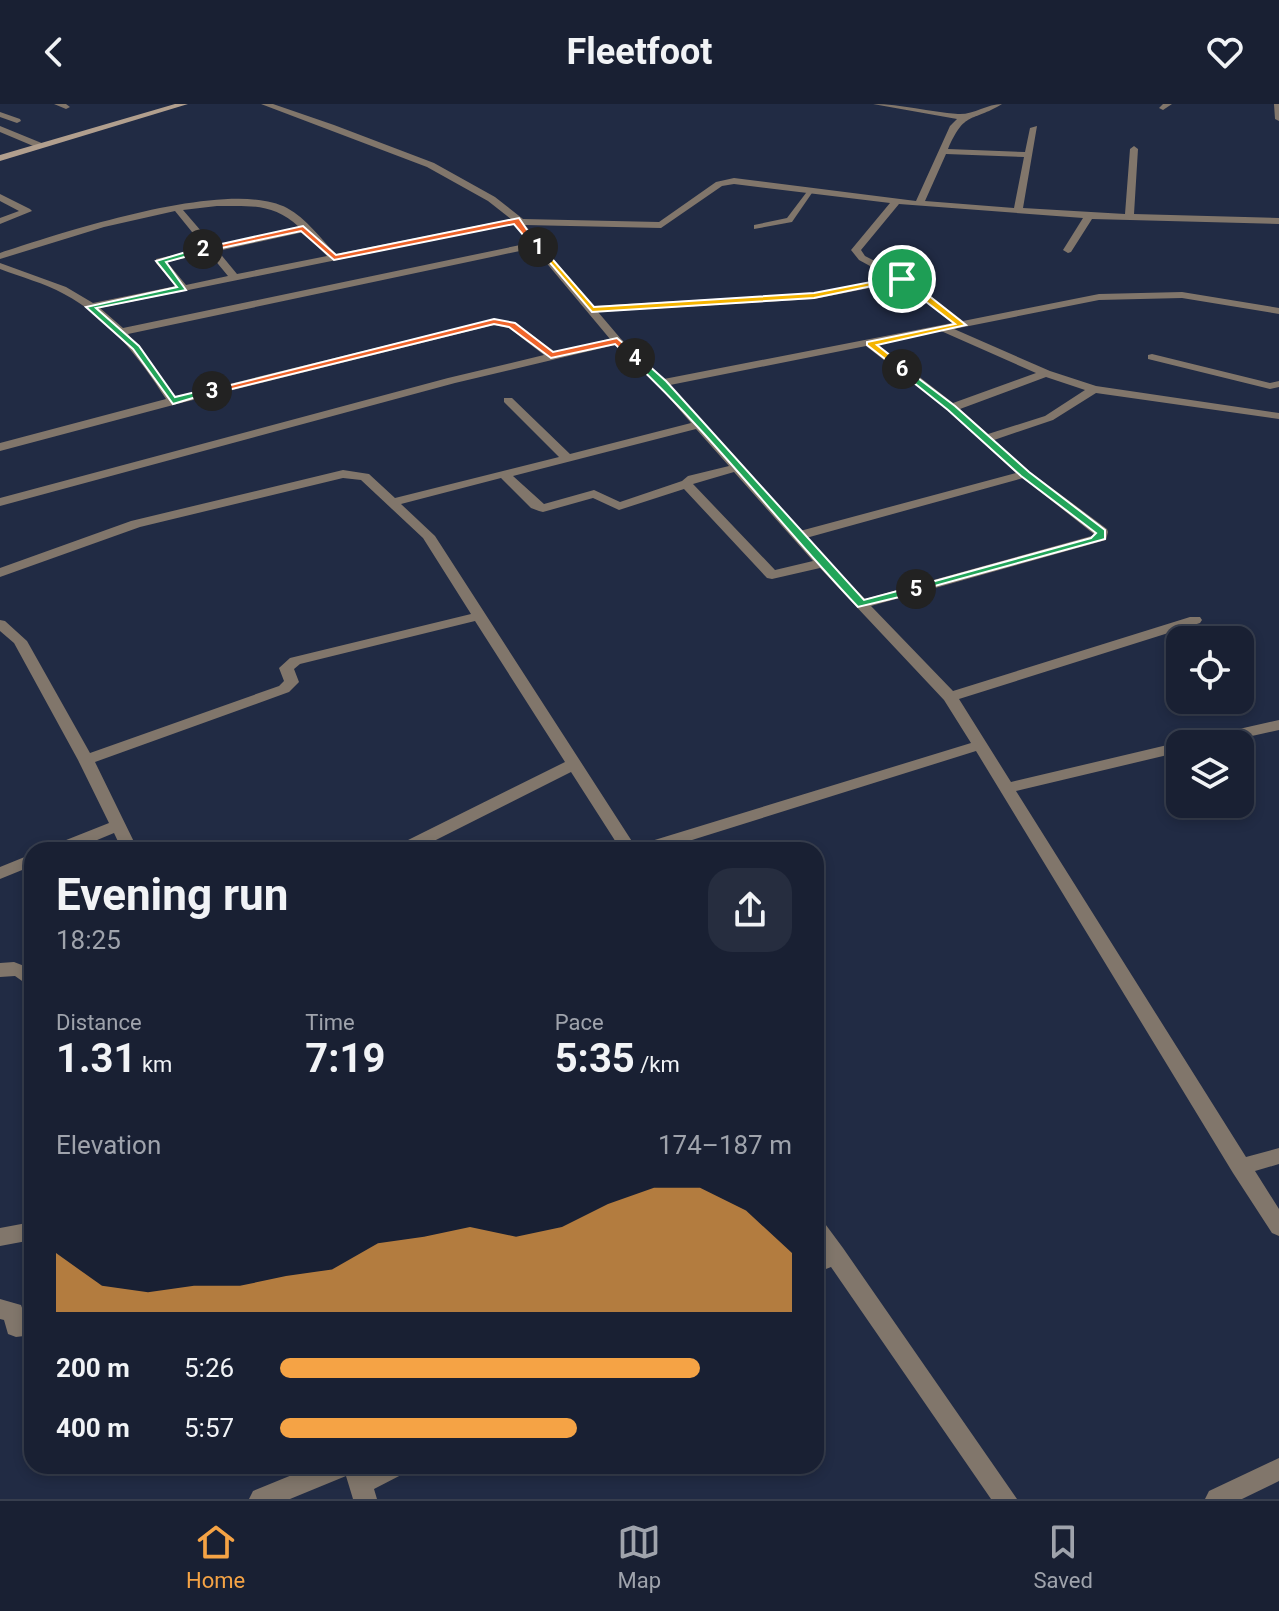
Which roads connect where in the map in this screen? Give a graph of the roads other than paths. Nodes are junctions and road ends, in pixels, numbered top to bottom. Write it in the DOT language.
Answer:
graph roads {
  1 [pos="184,104"];
  2 [pos="265,104"];
  3 [pos="877,104"];
  4 [pos="998,104"];
  5 [pos="1278,104"];
  6 [pos="0,114"];
  7 [pos="963,117"];
  8 [pos="1279,119"];
  9 [pos="17,121"];
  10 [pos="1034,128"];
  11 [pos="0,129"];
  12 [pos="41,146"];
  13 [pos="1134,149"];
  14 [pos="945,151"];
  15 [pos="1028,155"];
  16 [pos="0,158"];
  17 [pos="811,190"];
  18 [pos="0,197"];
  19 [pos="896,202"];
  20 [pos="919,204"];
  21 [pos="177,208"];
  22 [pos="1018,210"];
  23 [pos="1089,216"];
  24 [pos="1129,217"];
  25 [pos="0,221"];
  26 [pos="518,221"];
  27 [pos="1279,221"];
  28 [pos="757,227"];
  29 [pos="303,229"];
  30 [pos="536,245"];
  31 [pos="209,248"];
  32 [pos="1068,250"];
  33 [pos="0,256"];
  34 [pos="334,258"];
  35 [pos="0,266"];
  36 [pos="235,278"];
  37 [pos="902,279"];
  38 [pos="183,288"];
  39 [pos="90,307"];
  40 [pos="592,309"];
  41 [pos="1279,311"];
  42 [pos="962,325"];
  43 [pos="945,329"];
  44 [pos="121,332"];
  45 [pos="617,341"];
  46 [pos="870,344"];
  47 [pos="551,355"];
  48 [pos="1152,357"];
  49 [pos="1046,373"];
  50 [pos="662,383"];
  51 [pos="1279,384"];
  52 [pos="1094,389"];
  53 [pos="508,400"];
  54 [pos="173,401"];
  55 [pos="952,408"];
  56 [pos="1279,416"];
  57 [pos="698,425"];
  58 [pos="985,439"];
  59 [pos="0,447"];
  60 [pos="567,458"];
  61 [pos="736,468"];
  62 [pos="504,474"];
  63 [pos="1025,474"];
  64 [pos="686,484"];
  65 [pos="0,502"];
  66 [pos="393,502"];
  67 [pos="797,536"];
  68 [pos="822,563"];
  69 [pos="0,573"];
  70 [pos="862,604"];
  71 [pos="478,616"];
  72 [pos="1195,620"];
  73 [pos="0,624"];
  74 [pos="950,697"];
  75 [pos="1279,725"];
  76 [pos="1254,731"];
  77 [pos="980,745"];
  78 [pos="1166,750"];
  79 [pos="86,760"];
  80 [pos="574,764"];
  81 [pos="1007,788"];
  82 [pos="116,826"];
  83 [pos="77,842"];
  84 [pos="125,842"];
  85 [pos="418,842"];
  86 [pos="624,842"];
  87 [pos="667,842"];
  88 [pos="24,863"];
  89 [pos="0,873"];
  90 [pos="0,970"];
  91 [pos="24,971"];
  92 [pos="1279,1156"];
  93 [pos="1240,1167"];
  94 [pos="1279,1227"];
  95 [pos="24,1232"];
  96 [pos="0,1237"];
  97 [pos="826,1259"];
  98 [pos="0,1309"];
  99 [pos="24,1326"];
  100 [pos="1279,1469"];
  101 [pos="322,1474"];
  102 [pos="379,1474"];
  103 [pos="360,1483"];
  104 [pos="261,1499"];
  105 [pos="1005,1499"];
  106 [pos="1217,1499"];
  1 -- 12 [label="street"];
  2 -- 26 [label="street"];
  3 -- 7 [label="street"];
  4 -- 7 [label="street"];
  5 -- 8 [label="street"];
  6 -- 9 [label="street"];
  7 -- 14 [label="street"];
  10 -- 15 [label="street"];
  11 -- 12 [label="street"];
  12 -- 16 [label="street"];
  13 -- 24 [label="street"];
  14 -- 15 [label="street"];
  14 -- 20 [label="street"];
  15 -- 22 [label="street"];
  17 -- 19 [label="street"];
  17 -- 26 [label="street"];
  17 -- 28 [label="lane"];
  18 -- 25 [label="street"];
  19 -- 20 [label="street"];
  19 -- 37 [label="street"];
  20 -- 22 [label="street"];
  21 -- 29 [label="street"];
  21 -- 31 [label="street"];
  21 -- 33 [label="street"];
  22 -- 23 [label="street"];
  23 -- 24 [label="street"];
  23 -- 32 [label="street"];
  24 -- 27 [label="street"];
  26 -- 30 [label="street"];
  26 -- 34 [label="street"];
  29 -- 31 [label="street"];
  29 -- 34 [label="street"];
  30 -- 40 [label="street"];
  30 -- 44 [label="street"];
  31 -- 36 [label="street"];
  31 -- 38 [label="street"];
  34 -- 36 [label="street"];
  35 -- 39 [label="street"];
  36 -- 38 [label="street"];
  37 -- 40 [label="street"];
  37 -- 42 [label="street"];
  38 -- 39 [label="street"];
  39 -- 44 [label="street"];
  40 -- 45 [label="street"];
  41 -- 42 [label="street"];
  42 -- 43 [label="street"];
  43 -- 46 [label="street"];
  43 -- 49 [label="street"];
  44 -- 54 [label="street"];
  45 -- 47 [label="street"];
  45 -- 50 [label="street"];
  46 -- 50 [label="street"];
  46 -- 55 [label="street"];
  47 -- 54 [label="street"];
  47 -- 65 [label="street"];
  48 -- 51 [label="street"];
  49 -- 52 [label="street"];
  49 -- 55 [label="street"];
  50 -- 57 [label="street"];
  52 -- 56 [label="street"];
  52 -- 58 [label="street"];
  53 -- 60 [label="street"];
  54 -- 59 [label="street"];
  55 -- 58 [label="street"];
  57 -- 60 [label="street"];
  57 -- 61 [label="street"];
  58 -- 63 [label="street"];
  60 -- 62 [label="street"];
  61 -- 64 [label="street"];
  61 -- 67 [label="street"];
  62 -- 64 [label="street"];
  62 -- 66 [label="street"];
  63 -- 67 [label="street"];
  63 -- 70 [label="street"];
  64 -- 68 [label="street"];
  66 -- 69 [label="street"];
  66 -- 71 [label="street"];
  67 -- 68 [label="street"];
  68 -- 70 [label="street"];
  70 -- 74 [label="street"];
  71 -- 79 [label="street"];
  71 -- 80 [label="street"];
  72 -- 74 [label="street"];
  73 -- 79 [label="street"];
  74 -- 77 [label="street"];
  75 -- 76 [label="street"];
  77 -- 81 [label="street"];
  77 -- 87 [label="street"];
  78 -- 81 [label="street"];
  79 -- 82 [label="street"];
  80 -- 85 [label="street"];
  80 -- 86 [label="street"];
  81 -- 93 [label="street"];
  82 -- 83 [label="street"];
  82 -- 84 [label="street"];
  88 -- 89 [label="street"];
  90 -- 91 [label="street"];
  92 -- 93 [label="street"];
  93 -- 94 [label="street"];
  95 -- 96 [label="street"];
  97 -- 105 [label="street"];
  98 -- 99 [label="street"];
  100 -- 106 [label="street"];
  101 -- 104 [label="street"];
  102 -- 103 [label="street"];
}
